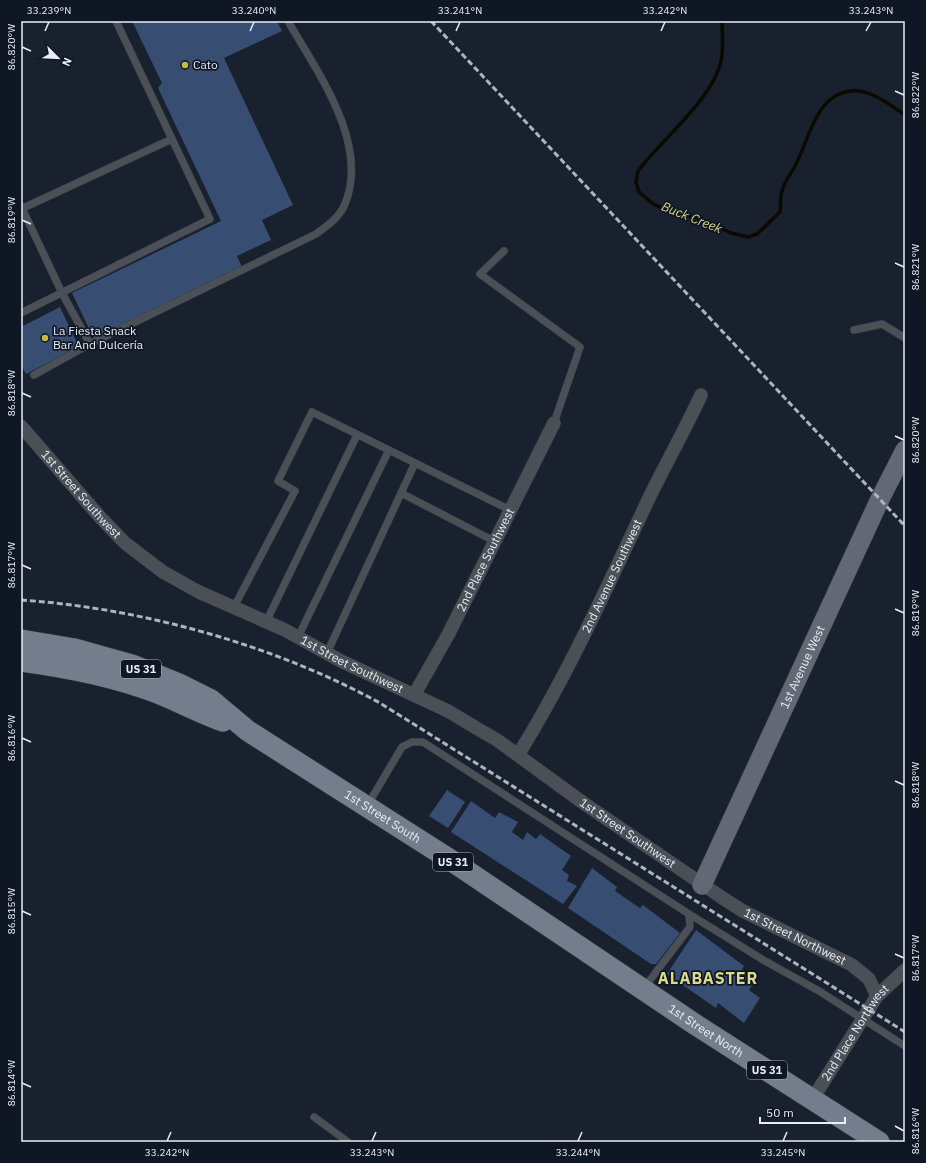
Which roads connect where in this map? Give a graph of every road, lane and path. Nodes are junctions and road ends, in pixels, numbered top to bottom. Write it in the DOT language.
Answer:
graph roads {
  1 [pos="116,21"];
  2 [pos="288,21"];
  3 [pos="172,139"];
  4 [pos="21,208"];
  5 [pos="504,251"];
  6 [pos="62,293"];
  7 [pos="21,313"];
  8 [pos="854,330"];
  9 [pos="905,338"];
  10 [pos="90,344"];
  11 [pos="34,375"];
  12 [pos="701,395"];
  13 [pos="554,423"];
  14 [pos="21,426"];
  15 [pos="357,435"];
  16 [pos="389,450"];
  17 [pos="905,450"];
  18 [pos="415,463"];
  19 [pos="401,493"];
  20 [pos="510,510"];
  21 [pos="494,541"];
  22 [pos="234,607"];
  23 [pos="266,622"];
  24 [pos="298,637"];
  25 [pos="21,640"];
  26 [pos="327,653"];
  27 [pos="21,661"];
  28 [pos="153,682"];
  29 [pos="414,695"];
  30 [pos="518,755"];
  31 [pos="367,806"];
  32 [pos="702,885"];
  33 [pos="689,914"];
  34 [pos="905,970"];
  35 [pos="649,993"];
  36 [pos="878,996"];
  37 [pos="863,1020"];
  38 [pos="905,1046"];
  39 [pos="812,1100"];
  40 [pos="314,1117"];
  41 [pos="348,1142"];
  42 [pos="879,1142"];
  1 -- 3 [label="lane"];
  2 -- 10 [label="lane"];
  3 -- 4 [label="lane"];
  3 -- 6 [label="lane"];
  4 -- 6 [label="lane"];
  5 -- 13 [label="lane"];
  6 -- 7 [label="lane"];
  6 -- 10 [label="lane"];
  8 -- 9 [label="lane"];
  10 -- 11 [label="lane"];
  12 -- 30 [label="street, 2nd Avenue Southwest"];
  13 -- 20 [label="street, 2nd Place Southwest"];
  14 -- 22 [label="street, 1st Street Southwest"];
  15 -- 16 [label="lane"];
  15 -- 22 [label="lane"];
  15 -- 23 [label="lane"];
  16 -- 18 [label="lane"];
  16 -- 24 [label="lane"];
  17 -- 32 [label="street, 1st Avenue West"];
  18 -- 19 [label="lane"];
  18 -- 20 [label="lane"];
  19 -- 21 [label="lane"];
  19 -- 26 [label="lane"];
  20 -- 21 [label="street, 2nd Place Southwest"];
  21 -- 29 [label="street, 2nd Place Southwest"];
  22 -- 23 [label="street, 1st Street Southwest"];
  23 -- 24 [label="street, 1st Street Southwest"];
  24 -- 26 [label="street, 1st Street Southwest"];
  25 -- 28 [label="main road, 1st Street South / US 31"];
  26 -- 29 [label="street, 1st Street Southwest"];
  27 -- 28 [label="main road, 1st Street South / US 31"];
  28 -- 31 [label="main road, 1st Street South / US 31"];
  29 -- 30 [label="street, 1st Street Southwest"];
  30 -- 32 [label="street, 1st Street Southwest"];
  31 -- 33 [label="lane"];
  31 -- 35 [label="main road, 1st Street South / US 31"];
  32 -- 36 [label="street, 1st Street Northwest"];
  33 -- 35 [label="lane"];
  33 -- 37 [label="lane"];
  34 -- 36 [label="street, 2nd Place Northwest"];
  35 -- 39 [label="main road, 1st Street North / US 31"];
  36 -- 37 [label="street, 2nd Place Northwest"];
  37 -- 38 [label="lane"];
  37 -- 39 [label="street, 2nd Place Northwest"];
  39 -- 42 [label="main road, 1st Street North / US 31"];
  40 -- 41 [label="lane"];
}
